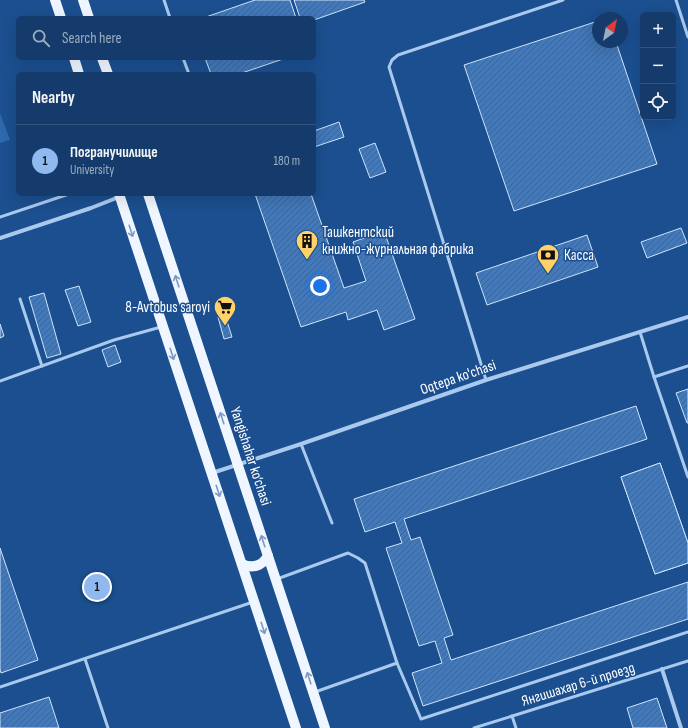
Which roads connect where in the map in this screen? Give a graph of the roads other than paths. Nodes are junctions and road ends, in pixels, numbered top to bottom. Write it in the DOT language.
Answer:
graph roads {
  1 [pos="55,0"];
  2 [pos="83,0"];
  3 [pos="164,0"];
  4 [pos="563,0"];
  5 [pos="676,0"];
  6 [pos="60,16"];
  7 [pos="88,16"];
  8 [pos="170,16"];
  9 [pos="688,37"];
  10 [pos="75,60"];
  11 [pos="103,60"];
  12 [pos="184,60"];
  13 [pos="78,72"];
  14 [pos="107,72"];
  15 [pos="188,72"];
  16 [pos="63,196"];
  17 [pos="120,196"];
  18 [pos="122,196"];
  19 [pos="149,196"];
  20 [pos="0,217"];
  21 [pos="0,238"];
  22 [pos="20,299"];
  23 [pos="688,317"];
  24 [pos="163,326"];
  25 [pos="640,332"];
  26 [pos="42,366"];
  27 [pos="688,366"];
  28 [pos="654,377"];
  29 [pos="486,380"];
  30 [pos="0,382"];
  31 [pos="301,444"];
  32 [pos="238,465"];
  33 [pos="212,473"];
  34 [pos="688,477"];
  35 [pos="332,523"];
  36 [pos="268,556"];
  37 [pos="242,564"];
  38 [pos="276,579"];
  39 [pos="254,602"];
  40 [pos="688,632"];
  41 [pos="85,659"];
  42 [pos="688,661"];
  43 [pos="397,663"];
  44 [pos="662,669"];
  45 [pos="0,687"];
  46 [pos="314,693"];
  47 [pos="512,716"];
  48 [pos="108,728"];
  49 [pos="296,728"];
  50 [pos="326,728"];
  51 [pos="474,728"];
  52 [pos="516,728"];
  53 [pos="681,728"];
  1 -- 6 [label="main road"];
  2 -- 7 [label="main road"];
  3 -- 8 [label="lane"];
  4 -- 29 [label="lane"];
  5 -- 9 [label="lane"];
  10 -- 13 [label="main road"];
  11 -- 14 [label="main road"];
  12 -- 15 [label="lane"];
  16 -- 20 [label="lane"];
  17 -- 21 [label="street"];
  18 -- 24 [label="main road, one-way"];
  32 -- 19 [label="main road, Yangishahar ko‘chasi, one-way"];
  22 -- 26 [label="lane"];
  23 -- 25 [label="street, Oqtepa ko'chasi"];
  24 -- 26 [label="lane"];
  24 -- 33 [label="main road, one-way"];
  25 -- 28 [label="lane"];
  25 -- 29 [label="street, Oqtepa ko'chasi"];
  26 -- 30 [label="lane"];
  27 -- 28 [label="lane"];
  28 -- 34 [label="lane"];
  29 -- 31 [label="street, Oqtepa ko'chasi"];
  31 -- 32 [label="street, Oqtepa ko'chasi"];
  31 -- 35 [label="lane"];
  32 -- 33 [label="street, Oqtepa ko'chasi"];
  36 -- 32 [label="main road, Yangishahar ko‘chasi, one-way"];
  33 -- 37 [label="main road, one-way"];
  36 -- 37 [label="main road"];
  36 -- 38 [label="main road, Yangishahar ko‘chasi"];
  37 -- 39 [label="main road"];
  38 -- 43 [label="lane"];
  46 -- 38 [label="main road, Yangishahar ko‘chasi, one-way"];
  39 -- 41 [label="lane"];
  39 -- 49 [label="main road, one-way"];
  40 -- 43 [label="lane"];
  41 -- 45 [label="lane"];
  41 -- 48 [label="lane"];
  42 -- 44 [label="lane, Янгишахар 6-й проезд"];
  43 -- 46 [label="lane"];
  44 -- 47 [label="lane, Янгишахар 6-й проезд"];
  44 -- 53 [label="street"];
  46 -- 50 [label="main road, Yangishahar ko‘chasi"];
  47 -- 51 [label="lane, Янгишахар 6-й проезд"];
  47 -- 52 [label="lane"];
}
